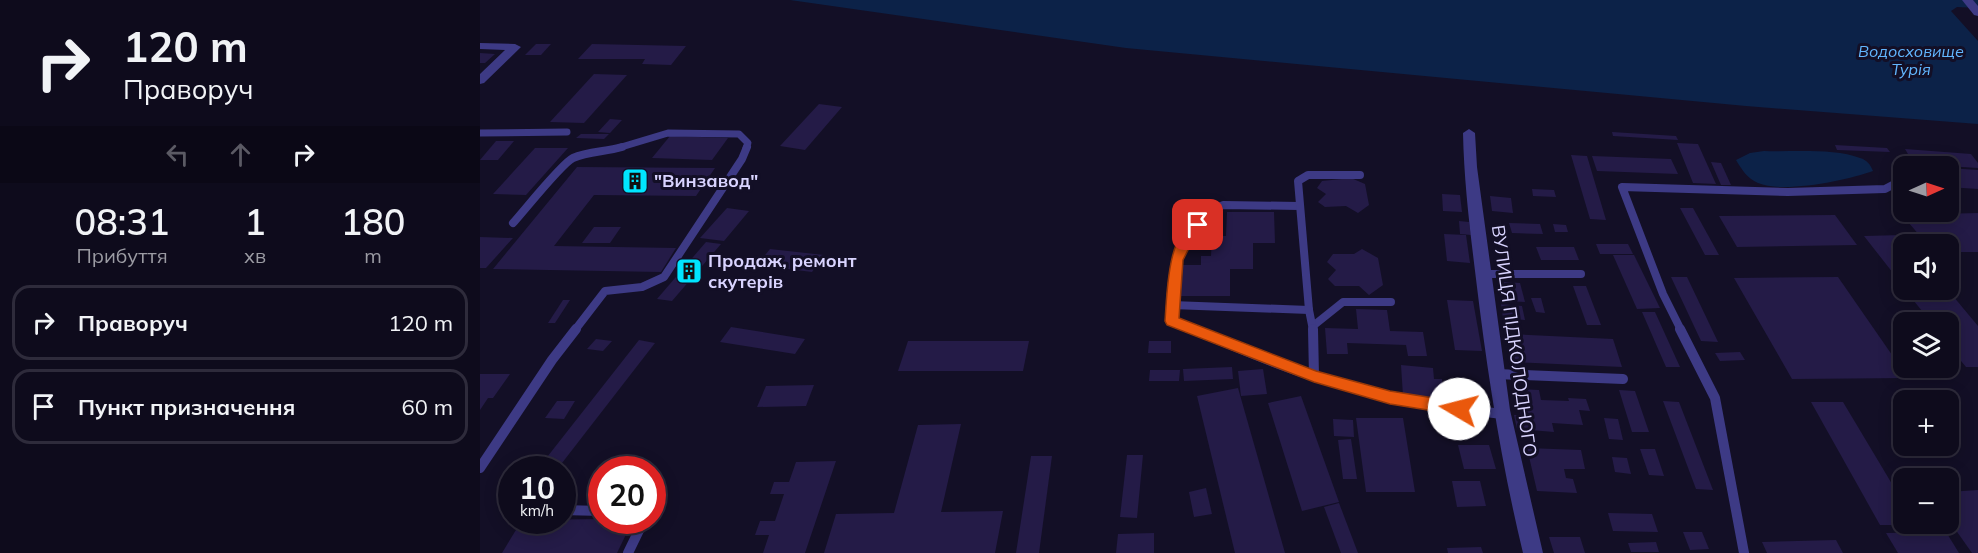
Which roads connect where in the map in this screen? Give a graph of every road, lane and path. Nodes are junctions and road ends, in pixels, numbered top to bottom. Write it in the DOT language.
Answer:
graph roads {
  1 [pos="1967,0"];
  2 [pos="1978,13"];
  3 [pos="480,46"];
  4 [pos="480,81"];
  5 [pos="567,132"];
  6 [pos="1469,133"];
  7 [pos="480,134"];
  8 [pos="1360,175"];
  9 [pos="1893,185"];
  10 [pos="1299,206"];
  11 [pos="513,223"];
  12 [pos="1483,274"];
  13 [pos="1581,274"];
  14 [pos="1391,302"];
  15 [pos="1172,304"];
  16 [pos="1309,310"];
  17 [pos="1313,326"];
  18 [pos="1497,374"];
  19 [pos="1314,376"];
  20 [pos="1623,379"];
  21 [pos="1502,414"];
  22 [pos="480,468"];
  23 [pos="637,534"];
  24 [pos="628,553"];
  25 [pos="1533,553"];
  26 [pos="1744,553"];
  1 -- 2 [label="street"];
  3 -- 4 [label="street"];
  5 -- 7 [label="lane"];
  6 -- 12 [label="street, ВУЛИЦЯ ПІДКОЛОДНОГО"];
  8 -- 10 [label="lane"];
  9 -- 26 [label="lane"];
  10 -- 15 [label="lane"];
  10 -- 16 [label="lane"];
  11 -- 22 [label="lane"];
  12 -- 13 [label="lane"];
  12 -- 18 [label="street, ВУЛИЦЯ ПІДКОЛОДНОГО"];
  14 -- 17 [label="lane"];
  15 -- 16 [label="lane"];
  15 -- 19 [label="lane"];
  16 -- 17 [label="lane"];
  17 -- 19 [label="lane"];
  18 -- 20 [label="lane"];
  18 -- 21 [label="street, ВУЛИЦЯ ПІДКОЛОДНОГО"];
  19 -- 21 [label="lane"];
  21 -- 25 [label="street, ВУЛИЦЯ ПІДКОЛОДНОГО"];
  23 -- 24 [label="lane"];
}
